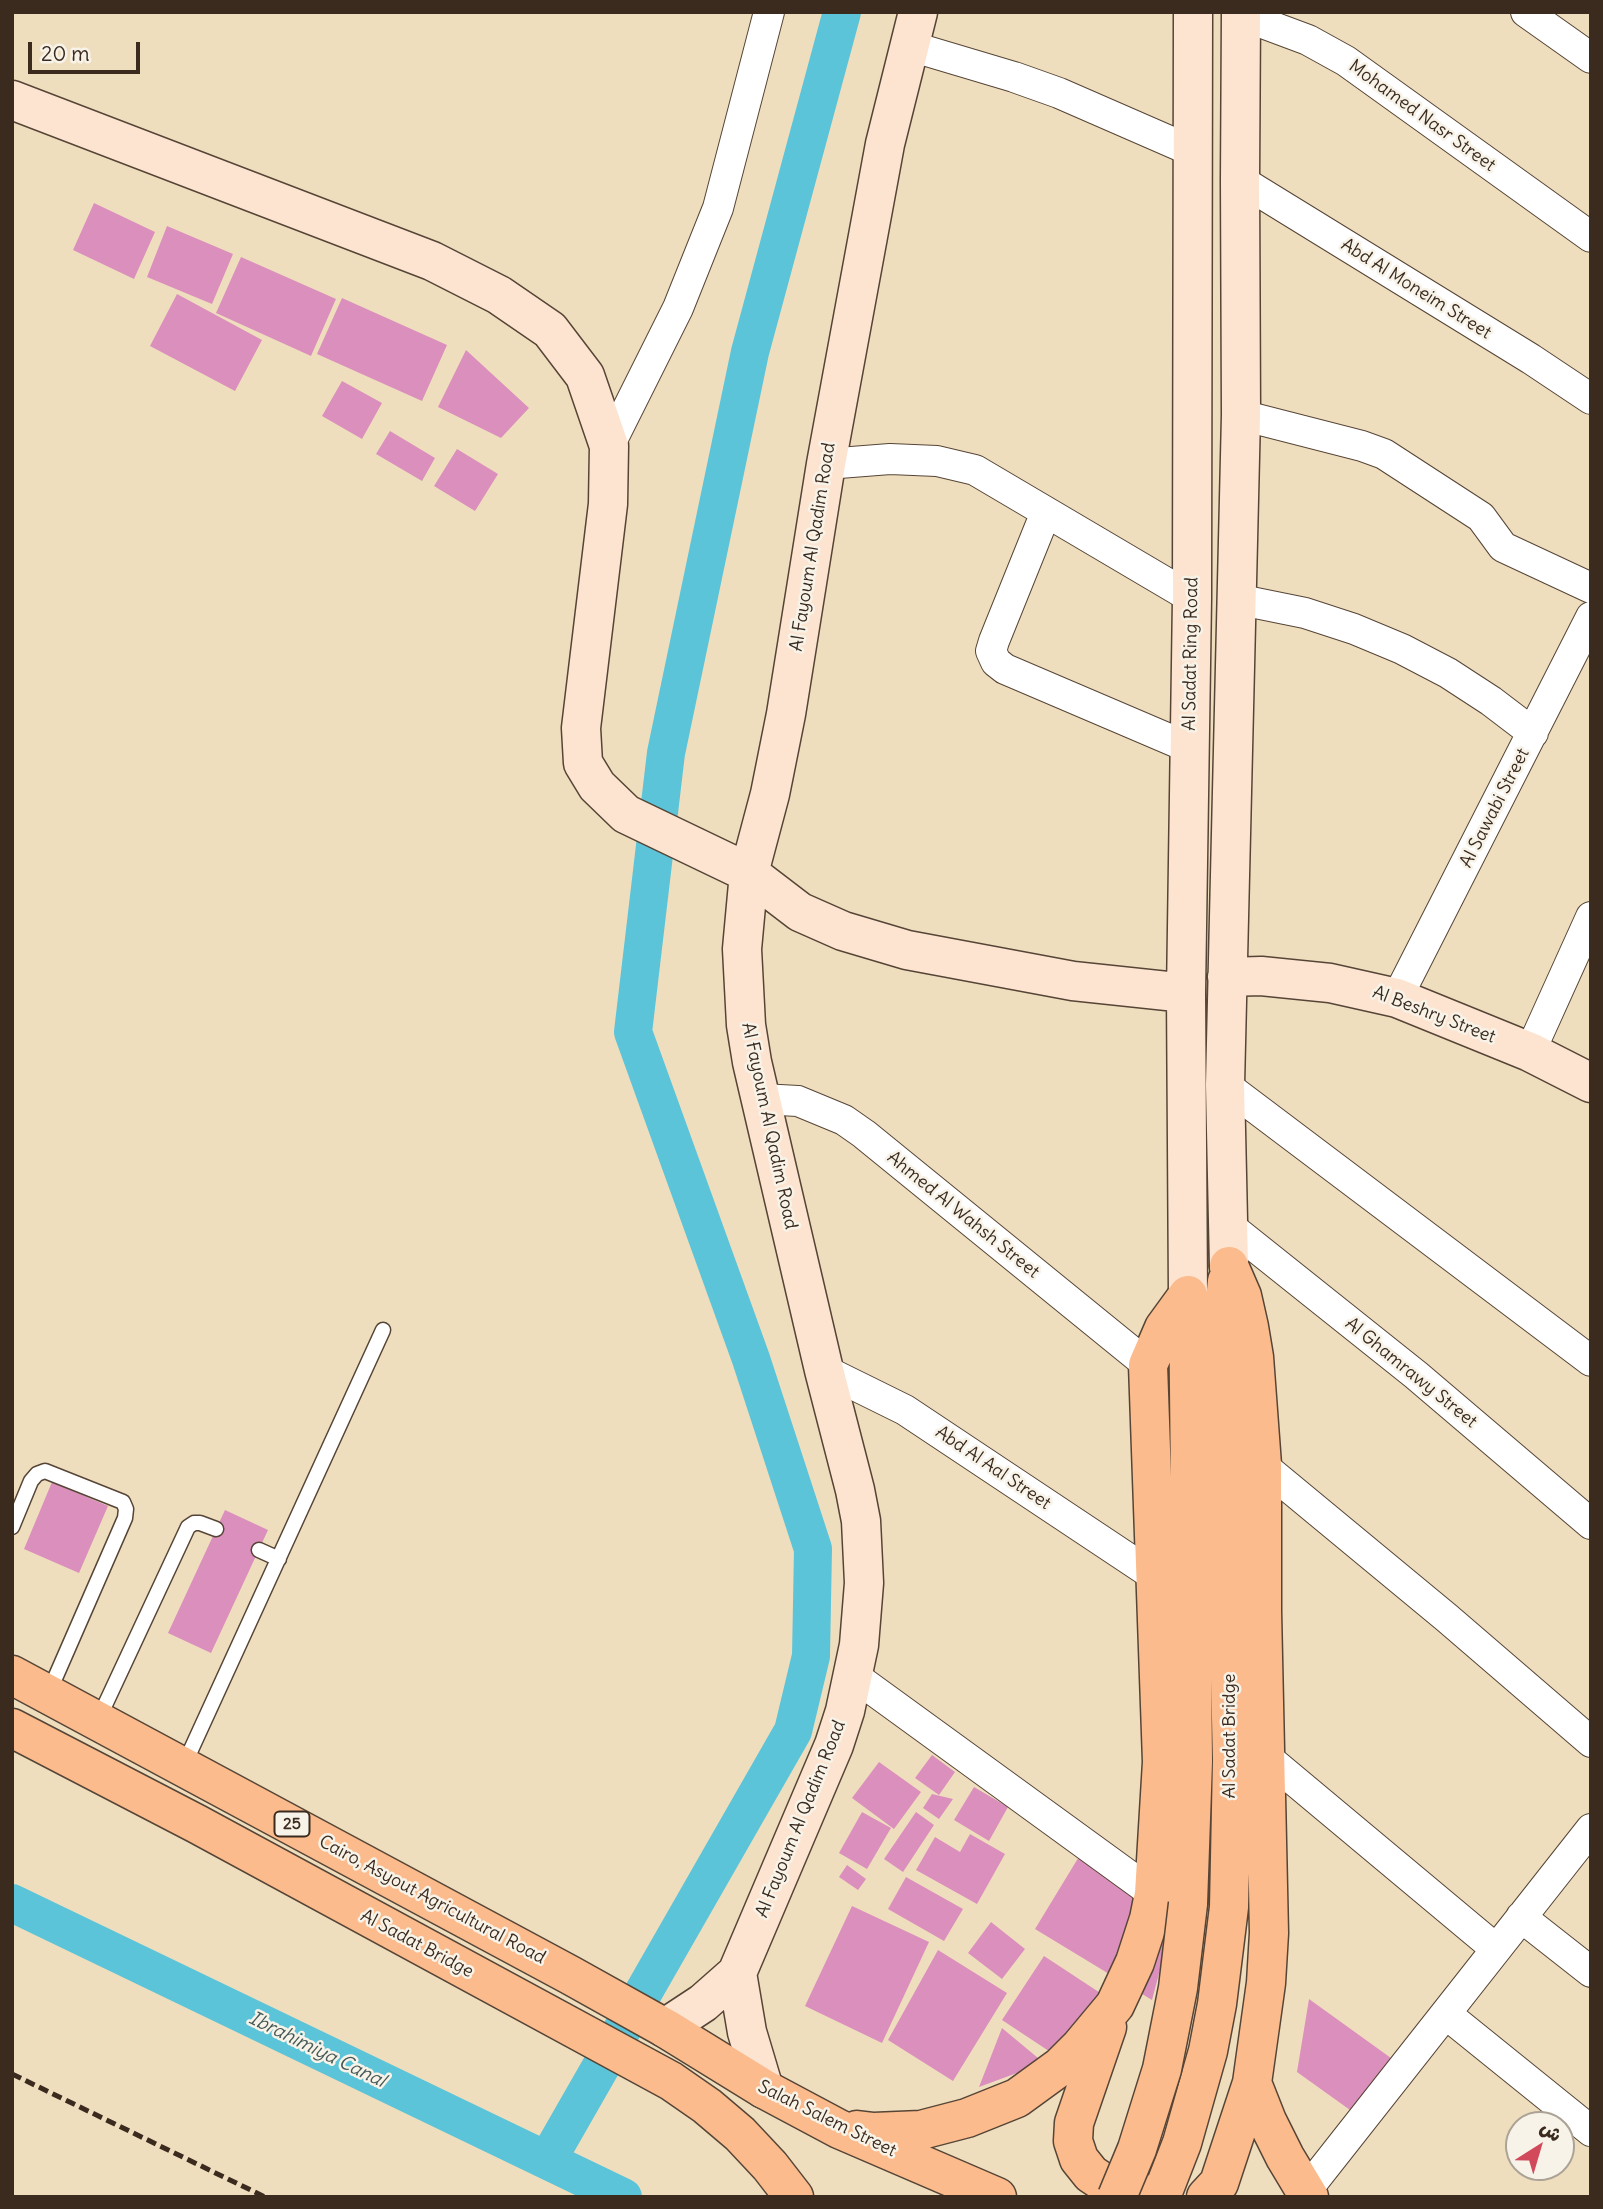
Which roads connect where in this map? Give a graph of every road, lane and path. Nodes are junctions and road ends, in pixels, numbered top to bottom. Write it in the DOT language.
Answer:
graph roads {
  1 [pos="769,12"];
  2 [pos="1194,12"];
  3 [pos="1526,12"];
  4 [pos="1241,14"];
  5 [pos="1562,23"];
  6 [pos="914,29"];
  7 [pos="1591,58"];
  8 [pos="12,100"];
  9 [pos="1192,151"];
  10 [pos="1240,180"];
  11 [pos="1591,237"];
  12 [pos="1591,399"];
  13 [pos="1241,415"];
  14 [pos="609,446"];
  15 [pos="825,464"];
  16 [pos="1046,512"];
  17 [pos="1591,588"];
  18 [pos="1192,597"];
  19 [pos="1236,599"];
  20 [pos="1591,617"];
  21 [pos="1532,733"];
  22 [pos="1190,748"];
  23 [pos="749,873"];
  24 [pos="1591,917"];
  25 [pos="1227,977"];
  26 [pos="1186,993"];
  27 [pos="1397,998"];
  28 [pos="1530,1052"];
  29 [pos="1591,1083"];
  30 [pos="1225,1085"];
  31 [pos="761,1099"];
  32 [pos="1228,1225"];
  33 [pos="1229,1266"];
  34 [pos="1188,1295"];
  35 [pos="383,1330"];
  36 [pos="1591,1361"];
  37 [pos="1148,1366"];
  38 [pos="824,1370"];
  39 [pos="1262,1465"];
  40 [pos="1591,1524"];
  41 [pos="12,1527"];
  42 [pos="216,1529"];
  43 [pos="259,1550"];
  44 [pos="279,1559"];
  45 [pos="1157,1577"];
  46 [pos="12,1675"];
  47 [pos="854,1676"];
  48 [pos="49,1694"];
  49 [pos="98,1720"];
  50 [pos="12,1728"];
  51 [pos="1591,1742"];
  52 [pos="1265,1756"];
  53 [pos="183,1766"];
  54 [pos="1591,1829"];
  55 [pos="1171,1899"];
  56 [pos="1521,1917"];
  57 [pos="1496,1949"];
  58 [pos="1591,1972"];
  59 [pos="737,1973"];
  60 [pos="1115,2005"];
  61 [pos="1447,2014"];
  62 [pos="665,2028"];
  63 [pos="1252,2083"];
  64 [pos="764,2089"];
  65 [pos="839,2129"];
  66 [pos="1591,2131"];
  67 [pos="1307,2194"];
  68 [pos="794,2197"];
  69 [pos="997,2197"];
  70 [pos="1117,2197"];
  71 [pos="1159,2197"];
  72 [pos="1206,2197"];
  1 -- 14 [label="street"];
  2 -- 9 [label="main road, Al Sadat Ring Road"];
  3 -- 5 [label="street"];
  4 -- 10 [label="main road"];
  4 -- 11 [label="street, Mohamed Nasr Street"];
  5 -- 7 [label="street"];
  6 -- 9 [label="street"];
  6 -- 15 [label="main road, Al Fayoum Al Qadim Road"];
  8 -- 14 [label="main road"];
  9 -- 18 [label="main road, Al Sadat Ring Road"];
  10 -- 12 [label="street, Abd Al Moneim Street"];
  10 -- 13 [label="main road"];
  13 -- 17 [label="street"];
  13 -- 19 [label="main road"];
  14 -- 23 [label="main road"];
  15 -- 16 [label="street"];
  15 -- 23 [label="main road, Al Fayoum Al Qadim Road"];
  16 -- 18 [label="street"];
  16 -- 22 [label="street"];
  18 -- 22 [label="main road, Al Sadat Ring Road"];
  19 -- 21 [label="street"];
  19 -- 25 [label="main road"];
  20 -- 21 [label="street, Al Sawabi Street"];
  21 -- 27 [label="street, Al Sawabi Street"];
  22 -- 26 [label="main road, Al Sadat Ring Road"];
  23 -- 26 [label="main road"];
  23 -- 31 [label="main road, Al Fayoum Al Qadim Road"];
  24 -- 28 [label="street"];
  25 -- 27 [label="main road, Al Beshry Street"];
  25 -- 30 [label="main road"];
  26 -- 34 [label="main road, Al Sadat Ring Road"];
  27 -- 28 [label="main road, Al Beshry Street"];
  28 -- 29 [label="main road, Al Beshry Street"];
  30 -- 32 [label="main road"];
  30 -- 36 [label="street"];
  31 -- 37 [label="street, Ahmed Al Wahsh Street"];
  31 -- 38 [label="main road, Al Fayoum Al Qadim Road"];
  32 -- 33 [label="main road"];
  32 -- 40 [label="street, Al Ghamrawy Street"];
  33 -- 39 [label="highway"];
  33 -- 71 [label="highway, Al Sadat Bridge"];
  34 -- 37 [label="highway"];
  34 -- 55 [label="highway, Al Sadat Bridge"];
  35 -- 44 [label="lane"];
  37 -- 45 [label="highway"];
  38 -- 45 [label="street, Abd Al Aal Street"];
  38 -- 47 [label="main road, Al Fayoum Al Qadim Road"];
  39 -- 51 [label="street"];
  39 -- 52 [label="highway"];
  41 -- 48 [label="lane"];
  42 -- 49 [label="lane"];
  43 -- 44 [label="lane"];
  44 -- 53 [label="lane"];
  45 -- 55 [label="highway"];
  46 -- 48 [label="highway, Cairo, Asyout Agricultural Road / 25"];
  47 -- 55 [label="street"];
  47 -- 59 [label="main road, Al Fayoum Al Qadim Road"];
  48 -- 49 [label="highway, Cairo, Asyout Agricultural Road / 25"];
  49 -- 53 [label="highway, Cairo, Asyout Agricultural Road / 25"];
  50 -- 68 [label="highway, Al Sadat Bridge"];
  52 -- 57 [label="street"];
  52 -- 63 [label="highway"];
  53 -- 62 [label="highway, Cairo, Asyout Agricultural Road / 25"];
  54 -- 56 [label="street"];
  55 -- 60 [label="highway"];
  55 -- 70 [label="highway, Al Sadat Bridge, bridge"];
  56 -- 57 [label="street"];
  56 -- 58 [label="street"];
  57 -- 61 [label="street"];
  59 -- 62 [label="main road, Al Fayoum Al Qadim Road"];
  59 -- 64 [label="main road"];
  60 -- 65 [label="highway"];
  60 -- 71 [label="highway"];
  61 -- 66 [label="street"];
  61 -- 67 [label="street"];
  62 -- 64 [label="highway, Salah Salem Street"];
  63 -- 67 [label="highway"];
  63 -- 72 [label="highway"];
  64 -- 65 [label="highway, Salah Salem Street"];
  65 -- 69 [label="highway, Salah Salem Street"];
}
